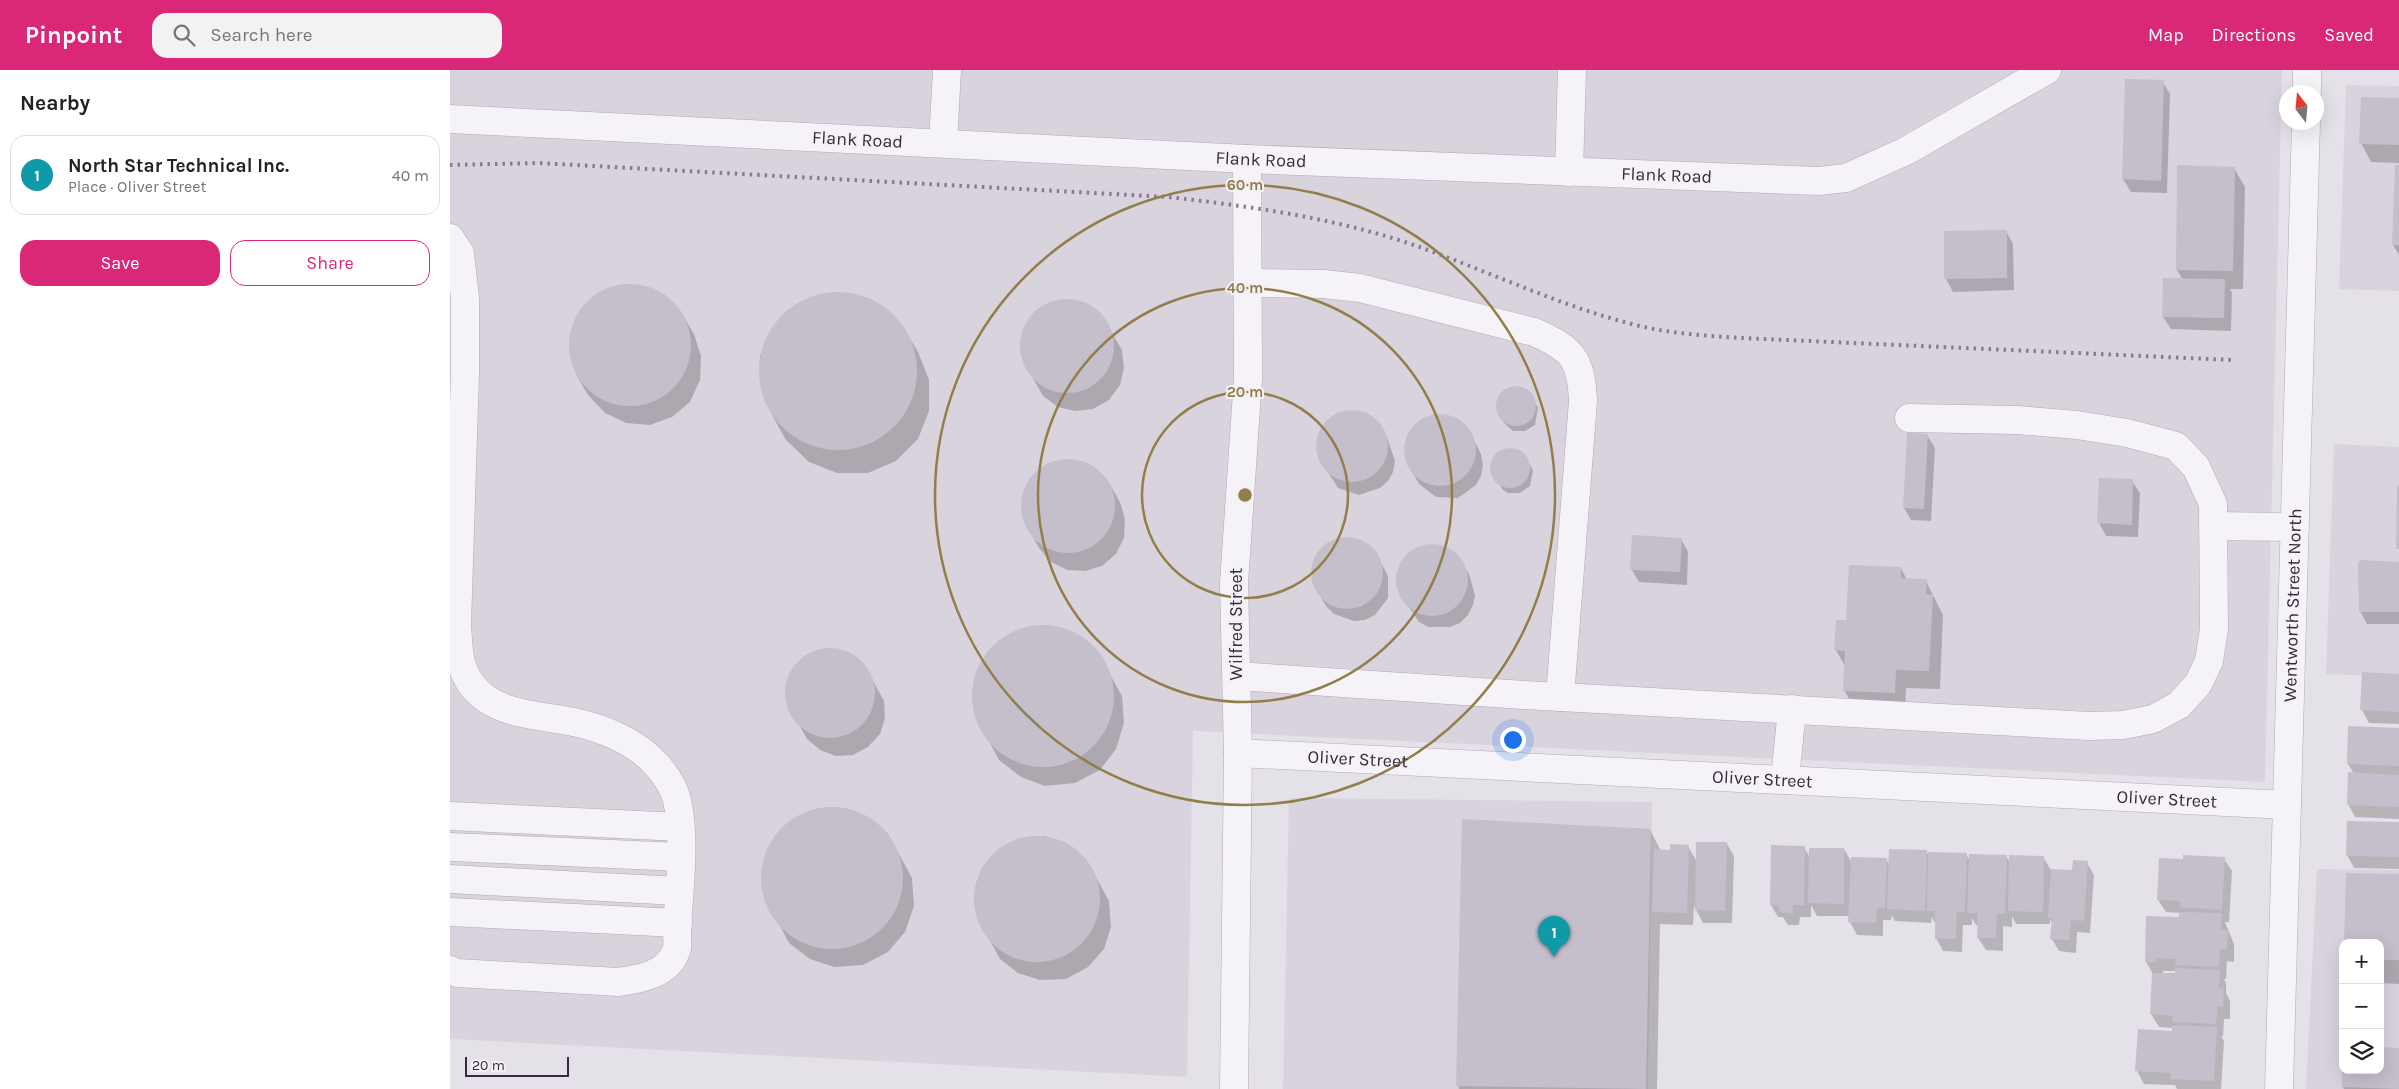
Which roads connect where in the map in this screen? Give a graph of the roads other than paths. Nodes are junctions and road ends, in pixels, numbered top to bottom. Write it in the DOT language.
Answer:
graph roads {
  1 [pos="946,70"];
  2 [pos="1572,70"];
  3 [pos="2047,70"];
  4 [pos="2307,70"];
  5 [pos="2307,85"];
  6 [pos="450,119"];
  7 [pos="2306,130"];
  8 [pos="943,143"];
  9 [pos="1247,159"];
  10 [pos="1569,172"];
  11 [pos="450,238"];
  12 [pos="1248,283"];
  13 [pos="1909,418"];
  14 [pos="2213,526"];
  15 [pos="2295,527"];
  16 [pos="1237,676"];
  17 [pos="1560,697"];
  18 [pos="1792,709"];
  19 [pos="1238,753"];
  20 [pos="1785,780"];
  21 [pos="2287,805"];
  22 [pos="450,816"];
  23 [pos="680,828"];
  24 [pos="450,847"];
  25 [pos="680,858"];
  26 [pos="450,879"];
  27 [pos="678,891"];
  28 [pos="450,912"];
  29 [pos="678,923"];
  30 [pos="450,970"];
  31 [pos="1234,1089"];
  32 [pos="2279,1089"];
  1 -- 8 [label="street"];
  2 -- 10 [label="street"];
  3 -- 10 [label="street, Flank Road"];
  4 -- 5 [label="street"];
  6 -- 8 [label="street, Flank Road"];
  7 -- 15 [label="street, Wentworth Street North"];
  8 -- 9 [label="street, Flank Road"];
  9 -- 10 [label="street, Flank Road"];
  9 -- 12 [label="street, Wilfred Street"];
  11 -- 23 [label="street"];
  12 -- 16 [label="street, Wilfred Street"];
  12 -- 17 [label="street"];
  13 -- 14 [label="street"];
  14 -- 15 [label="street"];
  14 -- 18 [label="street"];
  15 -- 21 [label="street, Wentworth Street North"];
  16 -- 17 [label="street"];
  16 -- 19 [label="street, Wilfred Street"];
  17 -- 18 [label="street"];
  18 -- 20 [label="street"];
  19 -- 20 [label="street, Oliver Street"];
  19 -- 31 [label="street, Wilfred Street"];
  20 -- 21 [label="street, Oliver Street"];
  21 -- 32 [label="street, Wentworth Street North"];
  22 -- 23 [label="street"];
  23 -- 25 [label="street"];
  24 -- 25 [label="street"];
  25 -- 27 [label="street"];
  26 -- 27 [label="street"];
  27 -- 29 [label="street"];
  28 -- 29 [label="street"];
  29 -- 30 [label="street"];
}
